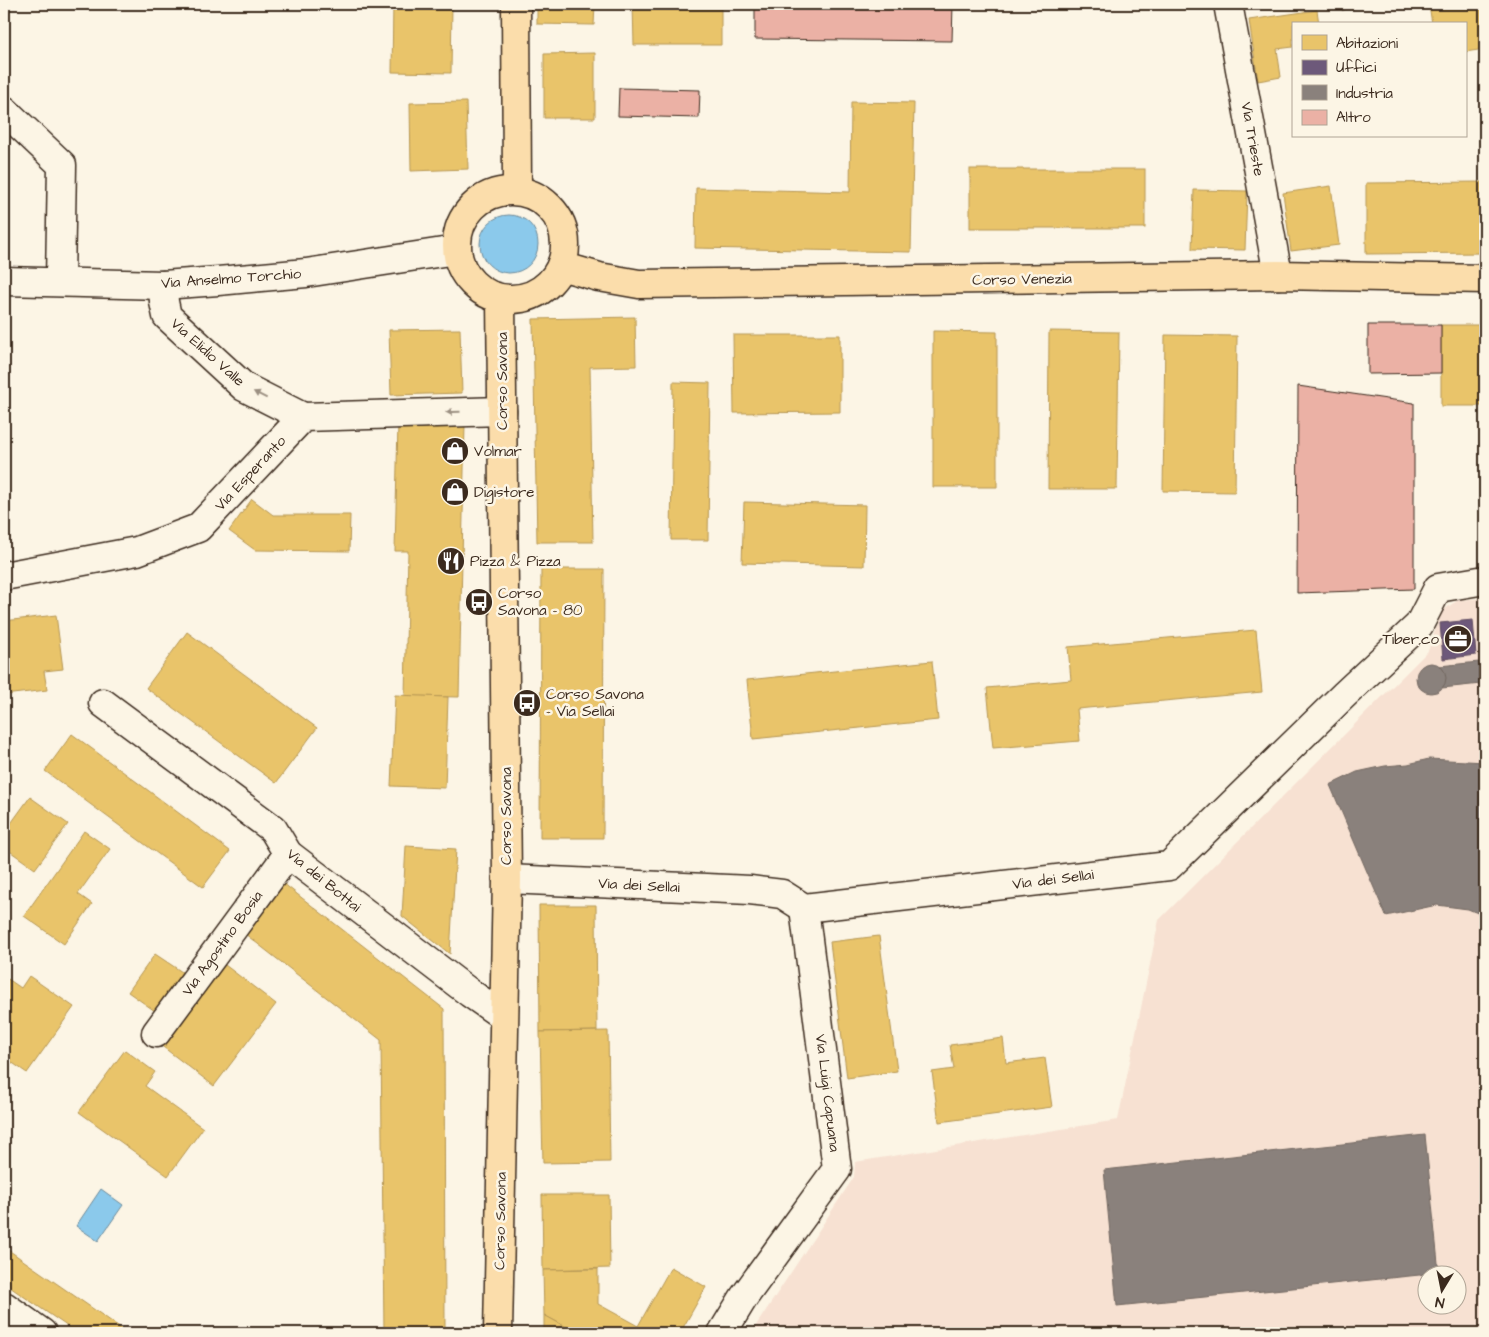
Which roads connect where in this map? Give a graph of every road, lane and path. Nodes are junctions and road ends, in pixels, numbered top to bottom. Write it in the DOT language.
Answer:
graph roads {
  1 [pos="516,4"];
  2 [pos="1228,4"];
  3 [pos="4,110"];
  4 [pos="517,190"];
  5 [pos="456,250"];
  6 [pos="561,266"];
  7 [pos="1278,275"];
  8 [pos="1485,278"];
  9 [pos="4,281"];
  10 [pos="60,282"];
  11 [pos="163,285"];
  12 [pos="501,299"];
  13 [pos="502,412"];
  14 [pos="303,417"];
  15 [pos="4,576"];
  16 [pos="1485,580"];
  17 [pos="104,702"];
  18 [pos="288,854"];
  19 [pos="506,879"];
  20 [pos="804,908"];
  21 [pos="503,1016"];
  22 [pos="156,1033"];
  23 [pos="4,1306"];
  24 [pos="42,1333"];
  25 [pos="498,1333"];
  26 [pos="722,1333"];
  1 -- 4 [label="main road"];
  2 -- 7 [label="street, Via Trieste"];
  3 -- 10 [label="street"];
  4 -- 5 [label="main road"];
  4 -- 6 [label="main road"];
  5 -- 11 [label="street, Via Anselmo Torchio"];
  5 -- 12 [label="main road"];
  6 -- 7 [label="main road, Corso Venezia"];
  6 -- 12 [label="main road"];
  7 -- 8 [label="main road, Corso Venezia"];
  9 -- 10 [label="street, Via Anselmo Torchio"];
  10 -- 11 [label="street, Via Anselmo Torchio"];
  14 -- 11 [label="street, Via Elidio Valle, one-way"];
  12 -- 13 [label="main road, Corso Savona"];
  13 -- 14 [label="street, one-way"];
  13 -- 19 [label="main road, Corso Savona"];
  14 -- 15 [label="street, Via Esperanto"];
  16 -- 20 [label="street, Via dei Sellai"];
  17 -- 18 [label="street, Via dei Bottai"];
  18 -- 21 [label="street, Via dei Bottai"];
  18 -- 22 [label="street, Via Agostino Bosia"];
  19 -- 20 [label="street, Via dei Sellai"];
  19 -- 21 [label="main road, Corso Savona"];
  20 -- 26 [label="street, Via Luigi Capuana"];
  21 -- 25 [label="main road, Corso Savona"];
  23 -- 24 [label="street"];
}
